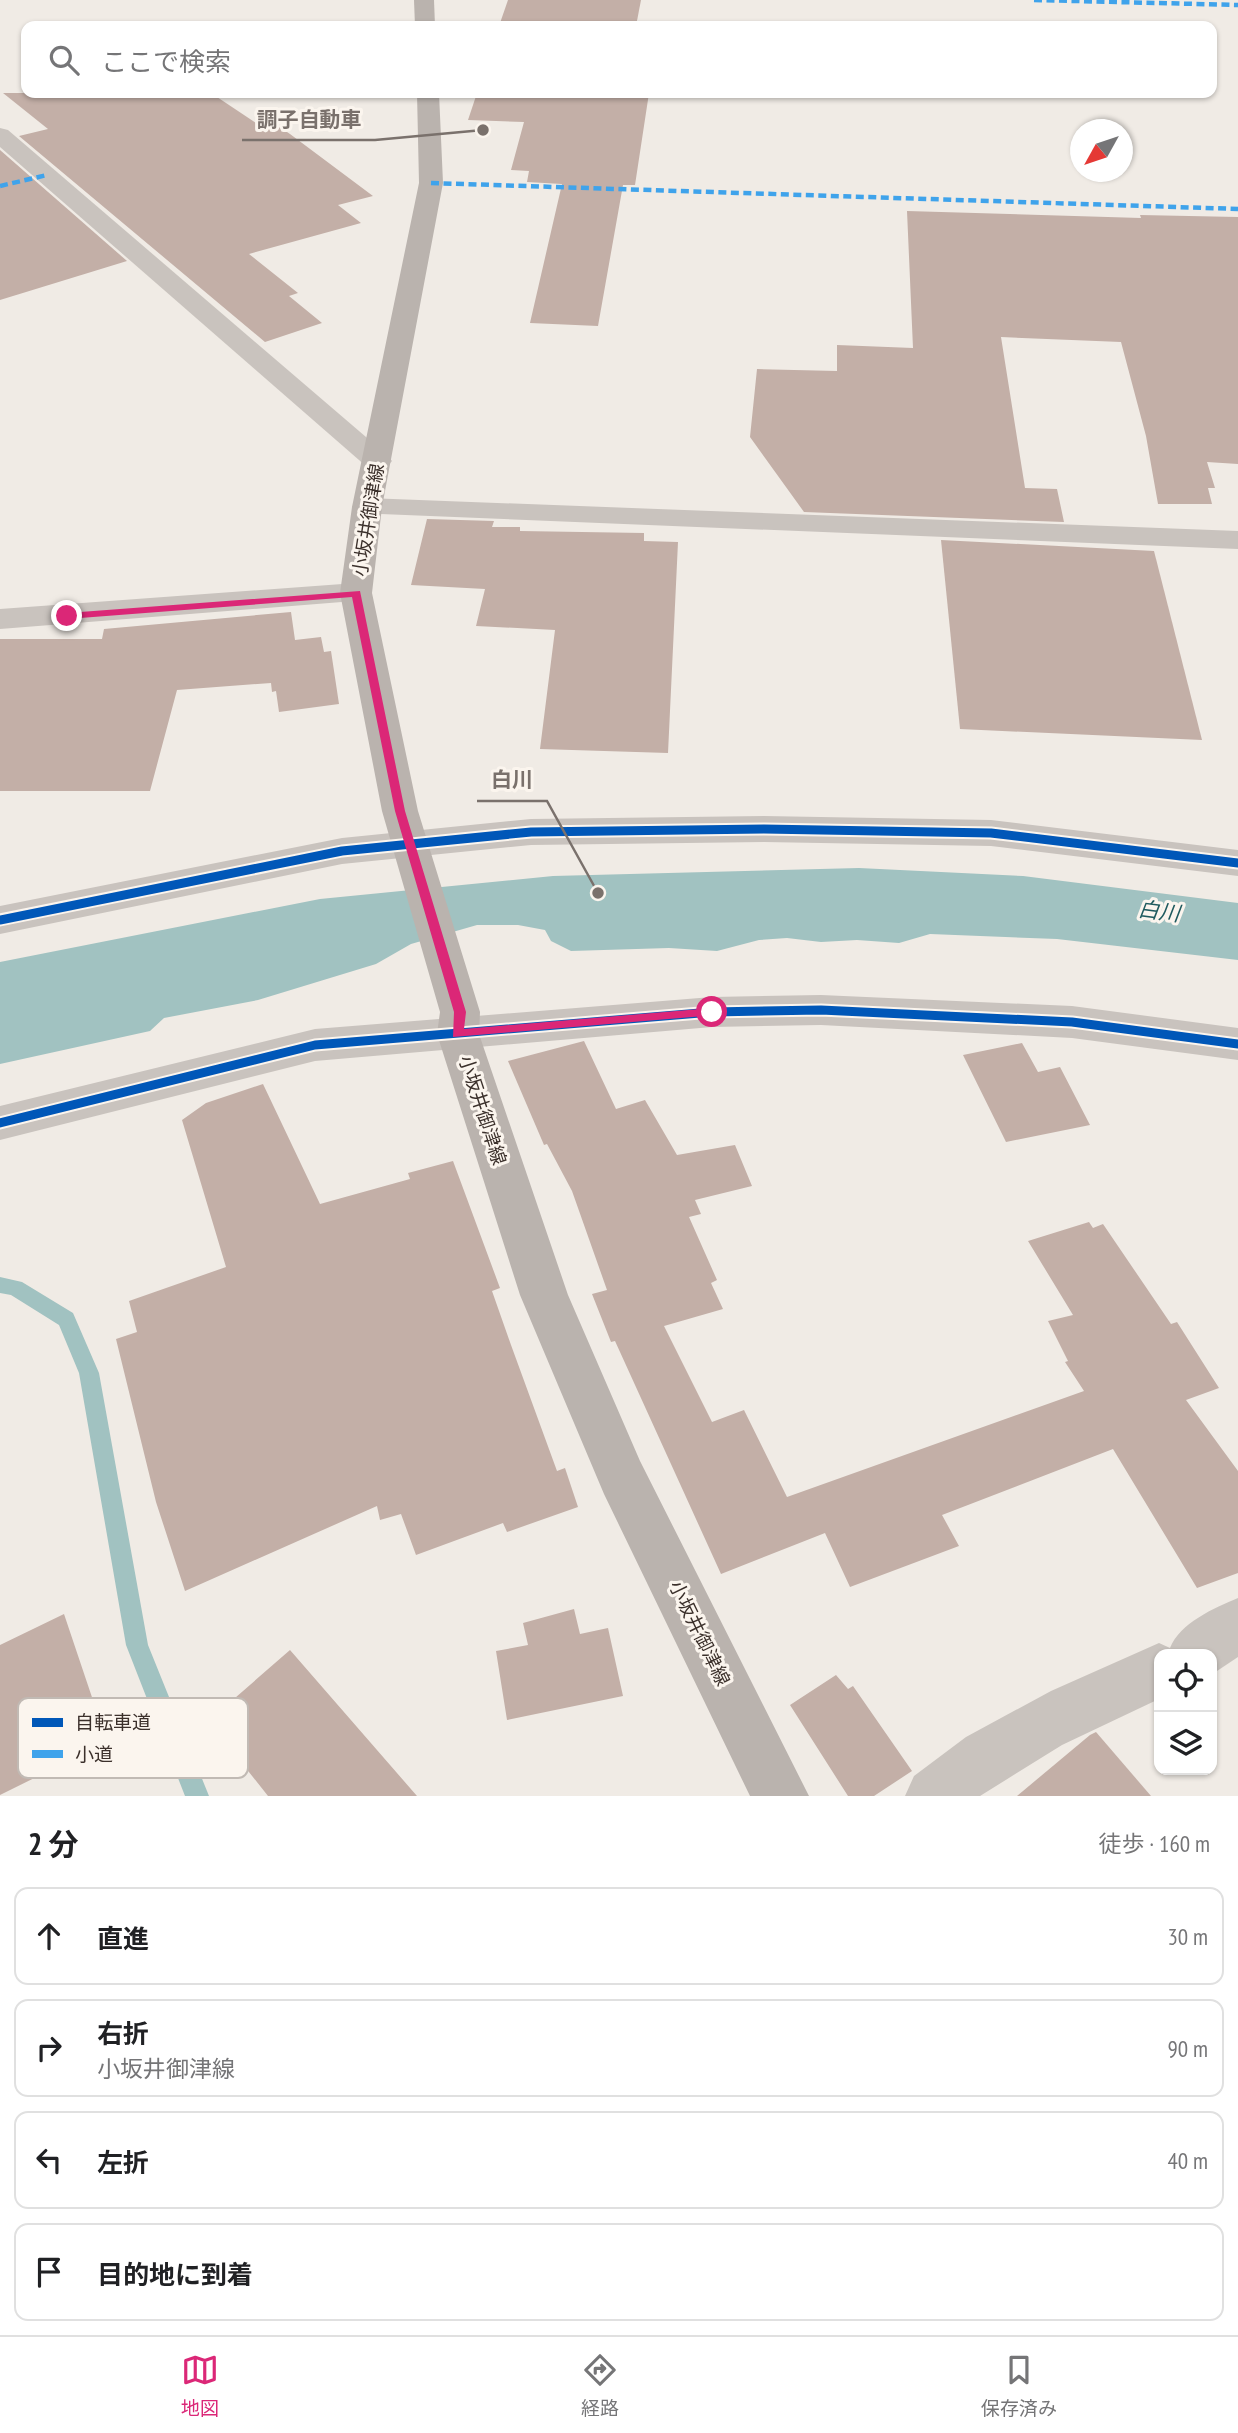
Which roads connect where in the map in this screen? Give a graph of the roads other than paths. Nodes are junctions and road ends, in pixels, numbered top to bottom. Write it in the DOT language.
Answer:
graph roads {
  1 [pos="424,0"];
  2 [pos="425,21"];
  3 [pos="428,98"];
  4 [pos="0,135"];
  5 [pos="377,461"];
  6 [pos="367,507"];
  7 [pos="1238,540"];
  8 [pos="356,593"];
  9 [pos="0,619"];
  10 [pos="414,852"];
  11 [pos="1238,863"];
  12 [pos="0,920"];
  13 [pos="459,1023"];
  14 [pos="1238,1044"];
  15 [pos="0,1123"];
  16 [pos="1238,1625"];
  17 [pos="1202,1649"];
  18 [pos="1154,1673"];
  19 [pos="780,1796"];
  20 [pos="934,1796"];
  1 -- 2 [label="main road"];
  3 -- 5 [label="main road, 小坂井御津線"];
  4 -- 5 [label="street"];
  5 -- 6 [label="main road, 小坂井御津線"];
  6 -- 7 [label="street"];
  6 -- 8 [label="main road, 小坂井御津線"];
  8 -- 9 [label="street"];
  8 -- 10 [label="main road, 小坂井御津線"];
  10 -- 11 [label="street"];
  10 -- 12 [label="street"];
  10 -- 13 [label="main road, 小坂井御津線"];
  13 -- 14 [label="street"];
  13 -- 15 [label="street"];
  13 -- 19 [label="main road, 小坂井御津線"];
  16 -- 17 [label="street"];
  18 -- 20 [label="street"];
}
